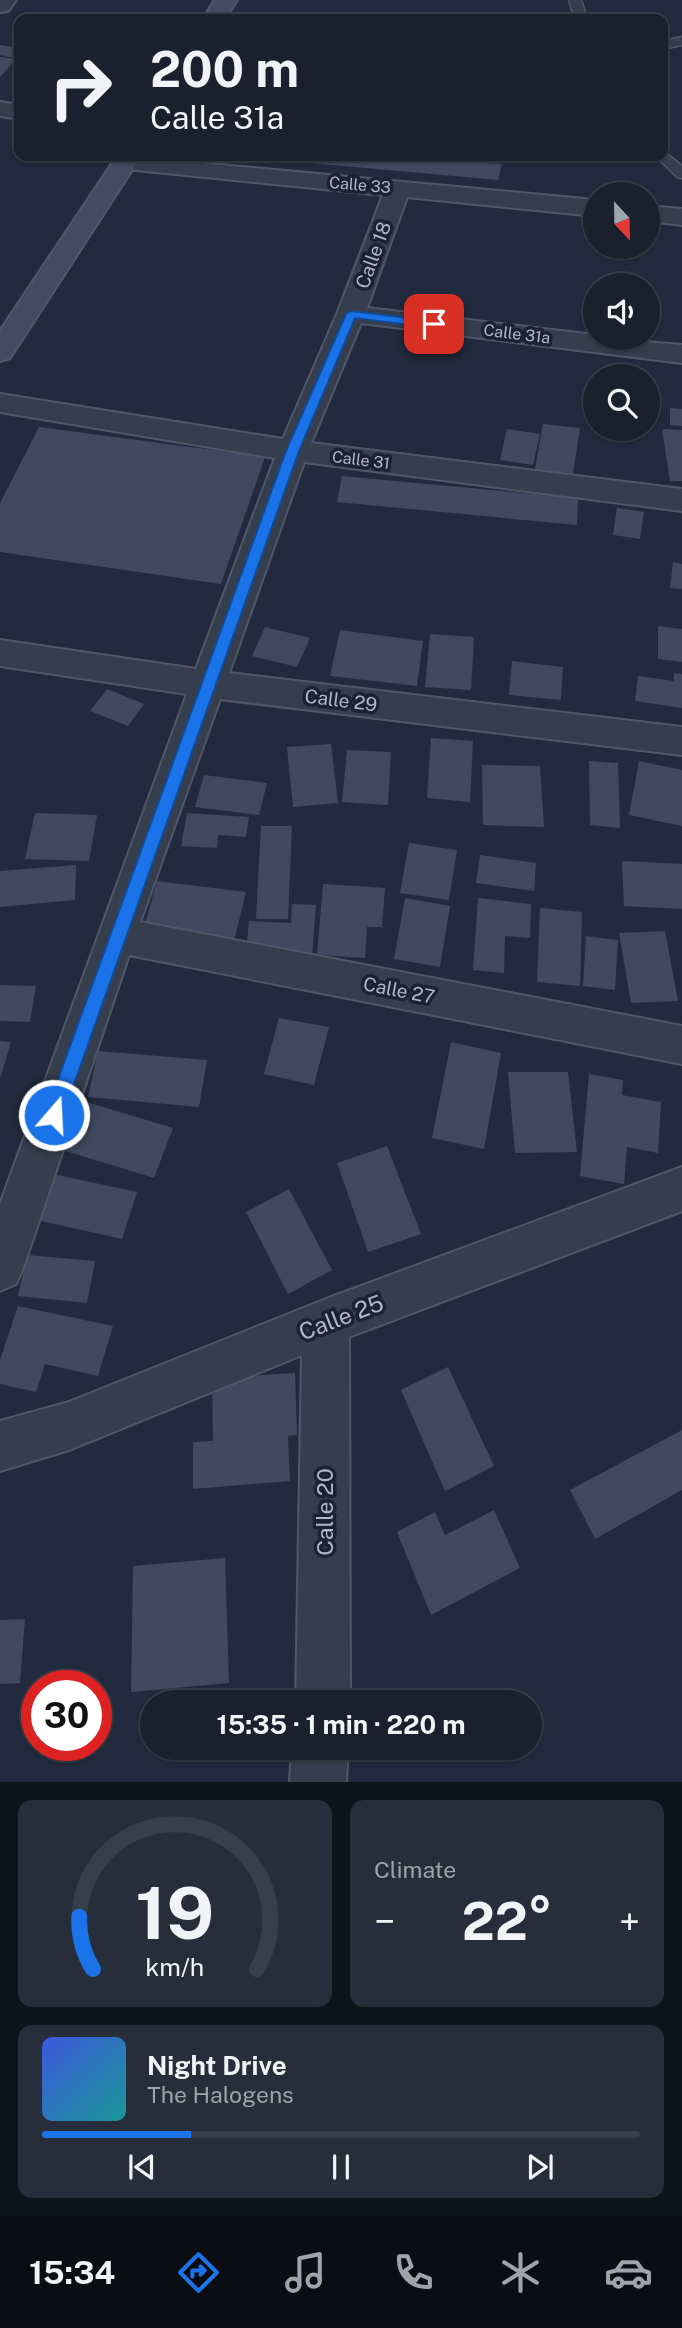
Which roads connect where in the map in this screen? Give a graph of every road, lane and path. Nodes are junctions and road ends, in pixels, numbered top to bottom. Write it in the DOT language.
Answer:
graph roads {
  1 [pos="5,0"];
  2 [pos="0,6"];
  3 [pos="668,160"];
  4 [pos="126,161"];
  5 [pos="146,161"];
  6 [pos="682,174"];
  7 [pos="398,188"];
  8 [pos="583,207"];
  9 [pos="660,215"];
  10 [pos="682,217"];
  11 [pos="351,314"];
  12 [pos="3,344"];
  13 [pos="682,354"];
  14 [pos="0,403"];
  15 [pos="293,451"];
  16 [pos="682,500"];
  17 [pos="0,653"];
  18 [pos="207,684"];
  19 [pos="682,741"];
  20 [pos="116,935"];
  21 [pos="682,1045"];
  22 [pos="682,1189"];
  23 [pos="0,1268"];
  24 [pos="326,1322"];
  25 [pos="0,1446"];
  26 [pos="323,1690"];
  27 [pos="319,1760"];
  28 [pos="318,1782"];
  1 -- 2 [label="street"];
  3 -- 6 [label="lane"];
  4 -- 12 [label="main road"];
  5 -- 7 [label="street, Calle 33"];
  7 -- 8 [label="street, Calle 33"];
  7 -- 11 [label="street, Calle 18"];
  9 -- 10 [label="street"];
  11 -- 13 [label="street, Calle 31a"];
  11 -- 15 [label="street, Calle 18"];
  14 -- 15 [label="street, Calle 31"];
  15 -- 16 [label="street, Calle 31"];
  15 -- 18 [label="street, Calle 18"];
  17 -- 18 [label="street, Calle 29"];
  18 -- 19 [label="street, Calle 29"];
  18 -- 20 [label="street, Calle 18"];
  20 -- 21 [label="street, Calle 27"];
  20 -- 23 [label="street, Calle 18"];
  22 -- 24 [label="street, Calle 25"];
  24 -- 25 [label="street, Calle 25"];
  24 -- 26 [label="street, Calle 20"];
  27 -- 28 [label="street"];
}
